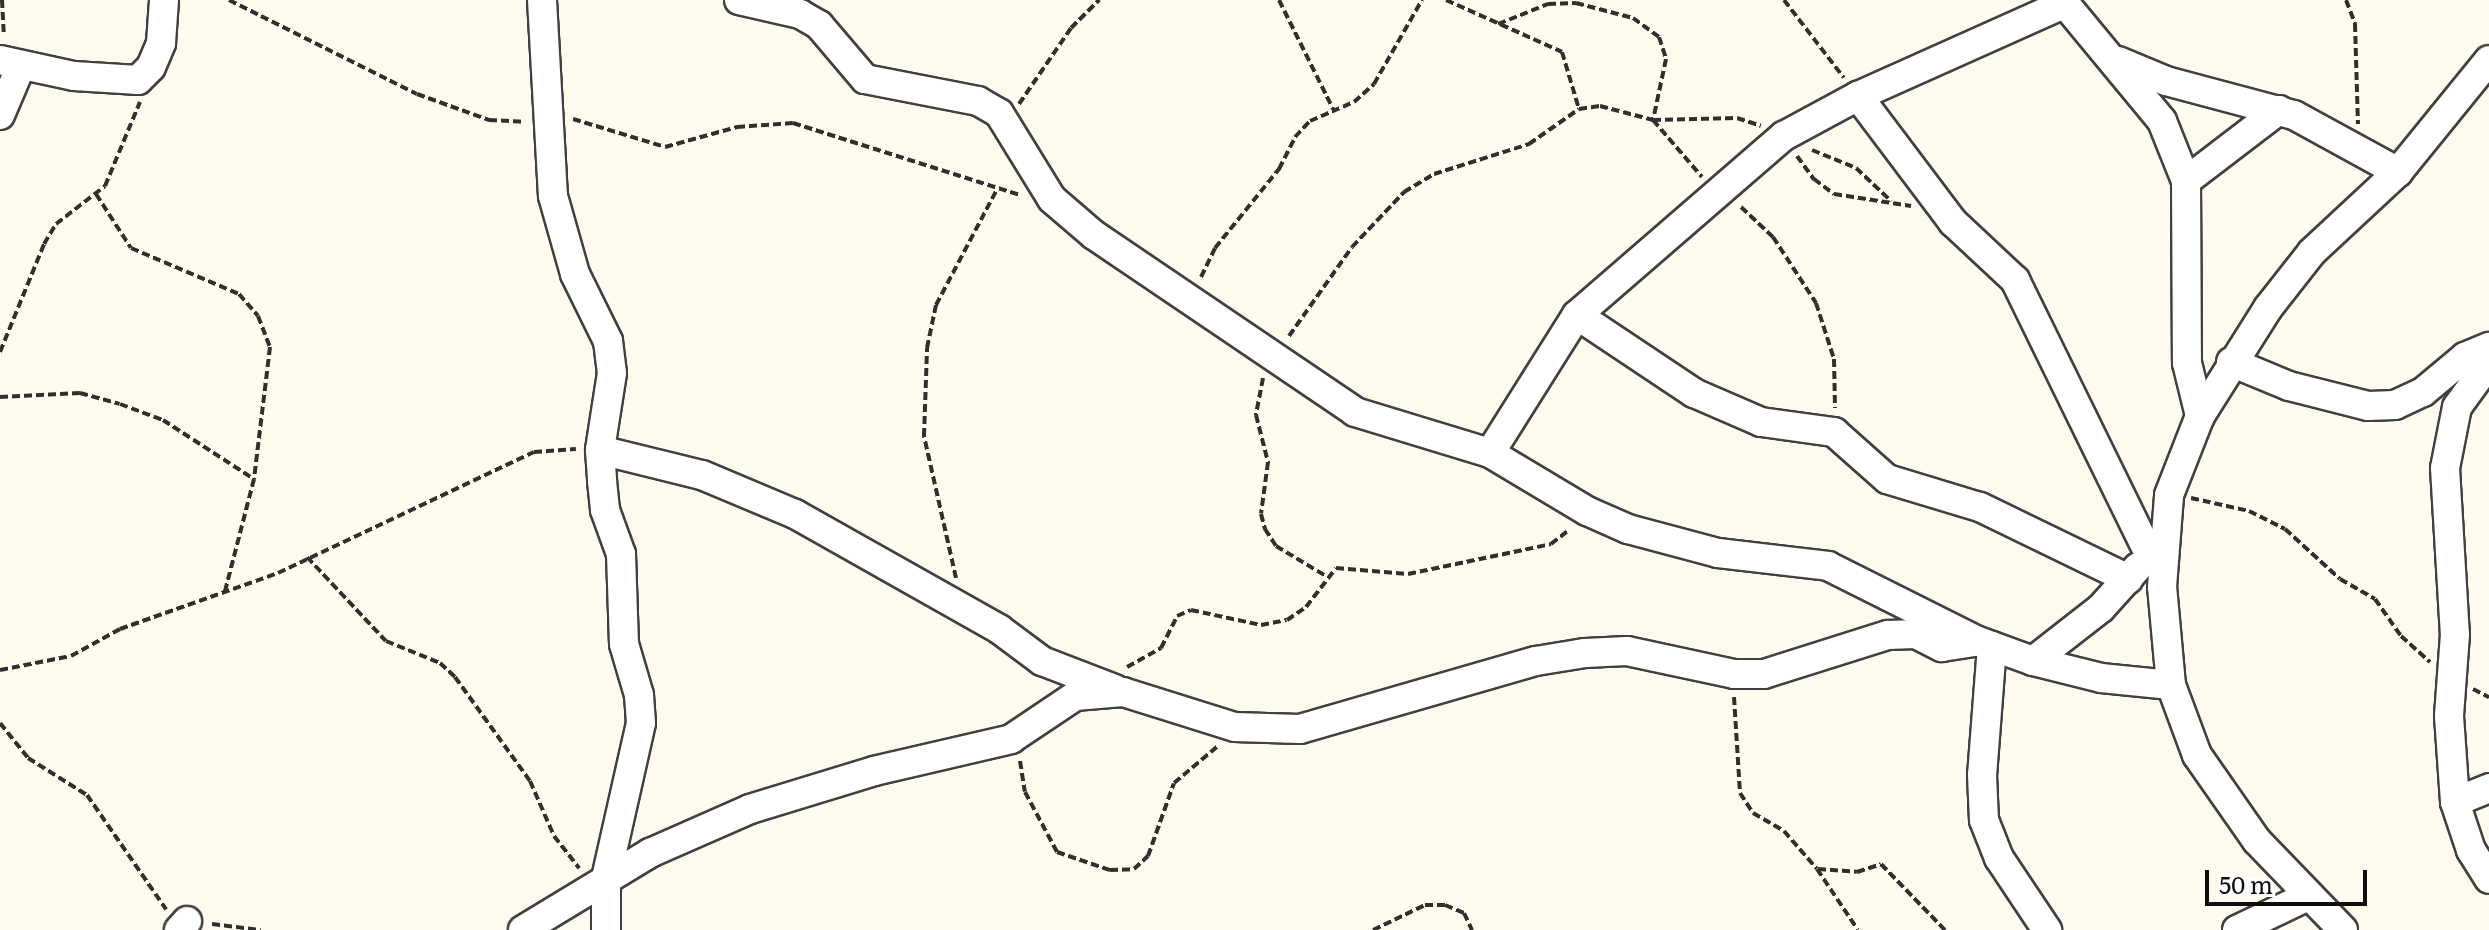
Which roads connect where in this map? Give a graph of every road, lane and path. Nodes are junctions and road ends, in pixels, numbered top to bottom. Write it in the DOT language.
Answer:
graph roads {
  1 [pos="2,0"];
  2 [pos="164,0"];
  3 [pos="229,0"];
  4 [pos="542,0"];
  5 [pos="739,0"];
  6 [pos="1099,0"];
  7 [pos="1279,0"];
  8 [pos="1422,0"];
  9 [pos="1446,0"];
  10 [pos="1784,0"];
  11 [pos="2346,0"];
  12 [pos="2063,2"];
  13 [pos="1498,24"];
  14 [pos="2105,55"];
  15 [pos="2489,60"];
  16 [pos="8,63"];
  17 [pos="151,67"];
  18 [pos="1858,96"];
  19 [pos="1333,109"];
  20 [pos="1579,109"];
  21 [pos="2279,110"];
  22 [pos="999,113"];
  23 [pos="0,115"];
  24 [pos="1653,120"];
  25 [pos="548,122"];
  26 [pos="1784,136"];
  27 [pos="2359,148"];
  28 [pos="2398,172"];
  29 [pos="2186,181"];
  30 [pos="996,191"];
  31 [pos="1721,192"];
  32 [pos="96,194"];
  33 [pos="1052,199"];
  34 [pos="1893,202"];
  35 [pos="1918,208"];
  36 [pos="1197,307"];
  37 [pos="1577,315"];
  38 [pos="2489,347"];
  39 [pos="0,352"];
  40 [pos="1272,360"];
  41 [pos="2231,362"];
  42 [pos="2489,363"];
  43 [pos="2479,391"];
  44 [pos="0,397"];
  45 [pos="2200,416"];
  46 [pos="1834,432"];
  47 [pos="600,450"];
  48 [pos="1490,453"];
  49 [pos="254,479"];
  50 [pos="2169,495"];
  51 [pos="1587,511"];
  52 [pos="2157,543"];
  53 [pos="307,557"];
  54 [pos="1326,576"];
  55 [pos="2128,579"];
  56 [pos="225,591"];
  57 [pos="961,608"];
  58 [pos="1985,644"];
  59 [pos="2033,661"];
  60 [pos="0,670"];
  61 [pos="1734,674"];
  62 [pos="2171,685"];
  63 [pos="1116,689"];
  64 [pos="2451,692"];
  65 [pos="0,723"];
  66 [pos="1235,727"];
  67 [pos="1022,735"];
  68 [pos="2489,788"];
  69 [pos="2455,802"];
  70 [pos="1817,869"];
  71 [pos="2489,879"];
  72 [pos="600,880"];
  73 [pos="2308,896"];
  74 [pos="183,925"];
  75 [pos="261,930"];
  76 [pos="523,930"];
  77 [pos="606,930"];
  78 [pos="1373,930"];
  79 [pos="1472,930"];
  80 [pos="1858,930"];
  81 [pos="1945,930"];
  82 [pos="2047,930"];
  83 [pos="2237,930"];
  84 [pos="2343,930"];
  1 -- 16 [label="path"];
  2 -- 17 [label="street"];
  3 -- 25 [label="path"];
  4 -- 25 [label="street"];
  5 -- 22 [label="street"];
  6 -- 22 [label="path"];
  7 -- 19 [label="path"];
  8 -- 19 [label="path"];
  9 -- 13 [label="path"];
  10 -- 18 [label="path"];
  11 -- 27 [label="path"];
  12 -- 14 [label="street"];
  12 -- 18 [label="street"];
  13 -- 20 [label="path"];
  13 -- 24 [label="path"];
  14 -- 21 [label="street"];
  14 -- 29 [label="street"];
  15 -- 28 [label="street"];
  16 -- 17 [label="street"];
  16 -- 23 [label="street"];
  17 -- 32 [label="path"];
  18 -- 26 [label="street"];
  18 -- 52 [label="street"];
  19 -- 36 [label="path"];
  20 -- 24 [label="path"];
  20 -- 40 [label="path"];
  21 -- 27 [label="street"];
  21 -- 29 [label="street"];
  22 -- 33 [label="street"];
  24 -- 26 [label="path"];
  24 -- 31 [label="path"];
  25 -- 30 [label="path"];
  25 -- 47 [label="street"];
  26 -- 31 [label="street"];
  27 -- 28 [label="street"];
  28 -- 41 [label="street"];
  29 -- 45 [label="street"];
  30 -- 33 [label="path"];
  30 -- 57 [label="path"];
  31 -- 37 [label="street"];
  31 -- 46 [label="path"];
  32 -- 39 [label="path"];
  32 -- 49 [label="path"];
  33 -- 36 [label="street"];
  34 -- 34 [label="path"];
  34 -- 35 [label="path"];
  36 -- 40 [label="street"];
  37 -- 46 [label="street"];
  37 -- 48 [label="street"];
  38 -- 41 [label="street"];
  40 -- 48 [label="street"];
  40 -- 54 [label="path"];
  41 -- 45 [label="street"];
  42 -- 43 [label="street"];
  43 -- 64 [label="street"];
  44 -- 49 [label="path"];
  45 -- 50 [label="street"];
  46 -- 55 [label="street"];
  47 -- 53 [label="path"];
  47 -- 57 [label="street"];
  47 -- 72 [label="street"];
  48 -- 51 [label="street"];
  49 -- 56 [label="path"];
  50 -- 52 [label="street"];
  50 -- 64 [label="path"];
  51 -- 54 [label="path"];
  51 -- 58 [label="street"];
  52 -- 55 [label="street"];
  52 -- 62 [label="street"];
  53 -- 56 [label="path"];
  53 -- 72 [label="path"];
  54 -- 63 [label="path"];
  55 -- 59 [label="street"];
  56 -- 60 [label="path"];
  57 -- 63 [label="street"];
  58 -- 59 [label="street"];
  58 -- 61 [label="street"];
  58 -- 82 [label="street"];
  59 -- 62 [label="street"];
  61 -- 66 [label="street"];
  61 -- 70 [label="path"];
  62 -- 73 [label="street"];
  63 -- 66 [label="street"];
  63 -- 67 [label="street"];
  64 -- 69 [label="street"];
  65 -- 74 [label="path"];
  66 -- 67 [label="path"];
  67 -- 72 [label="street"];
  68 -- 69 [label="street"];
  69 -- 71 [label="street"];
  70 -- 80 [label="path"];
  70 -- 81 [label="path"];
  72 -- 76 [label="street"];
  72 -- 77 [label="street"];
  73 -- 83 [label="street"];
  73 -- 84 [label="street"];
  74 -- 75 [label="path"];
  78 -- 79 [label="path"];
}
